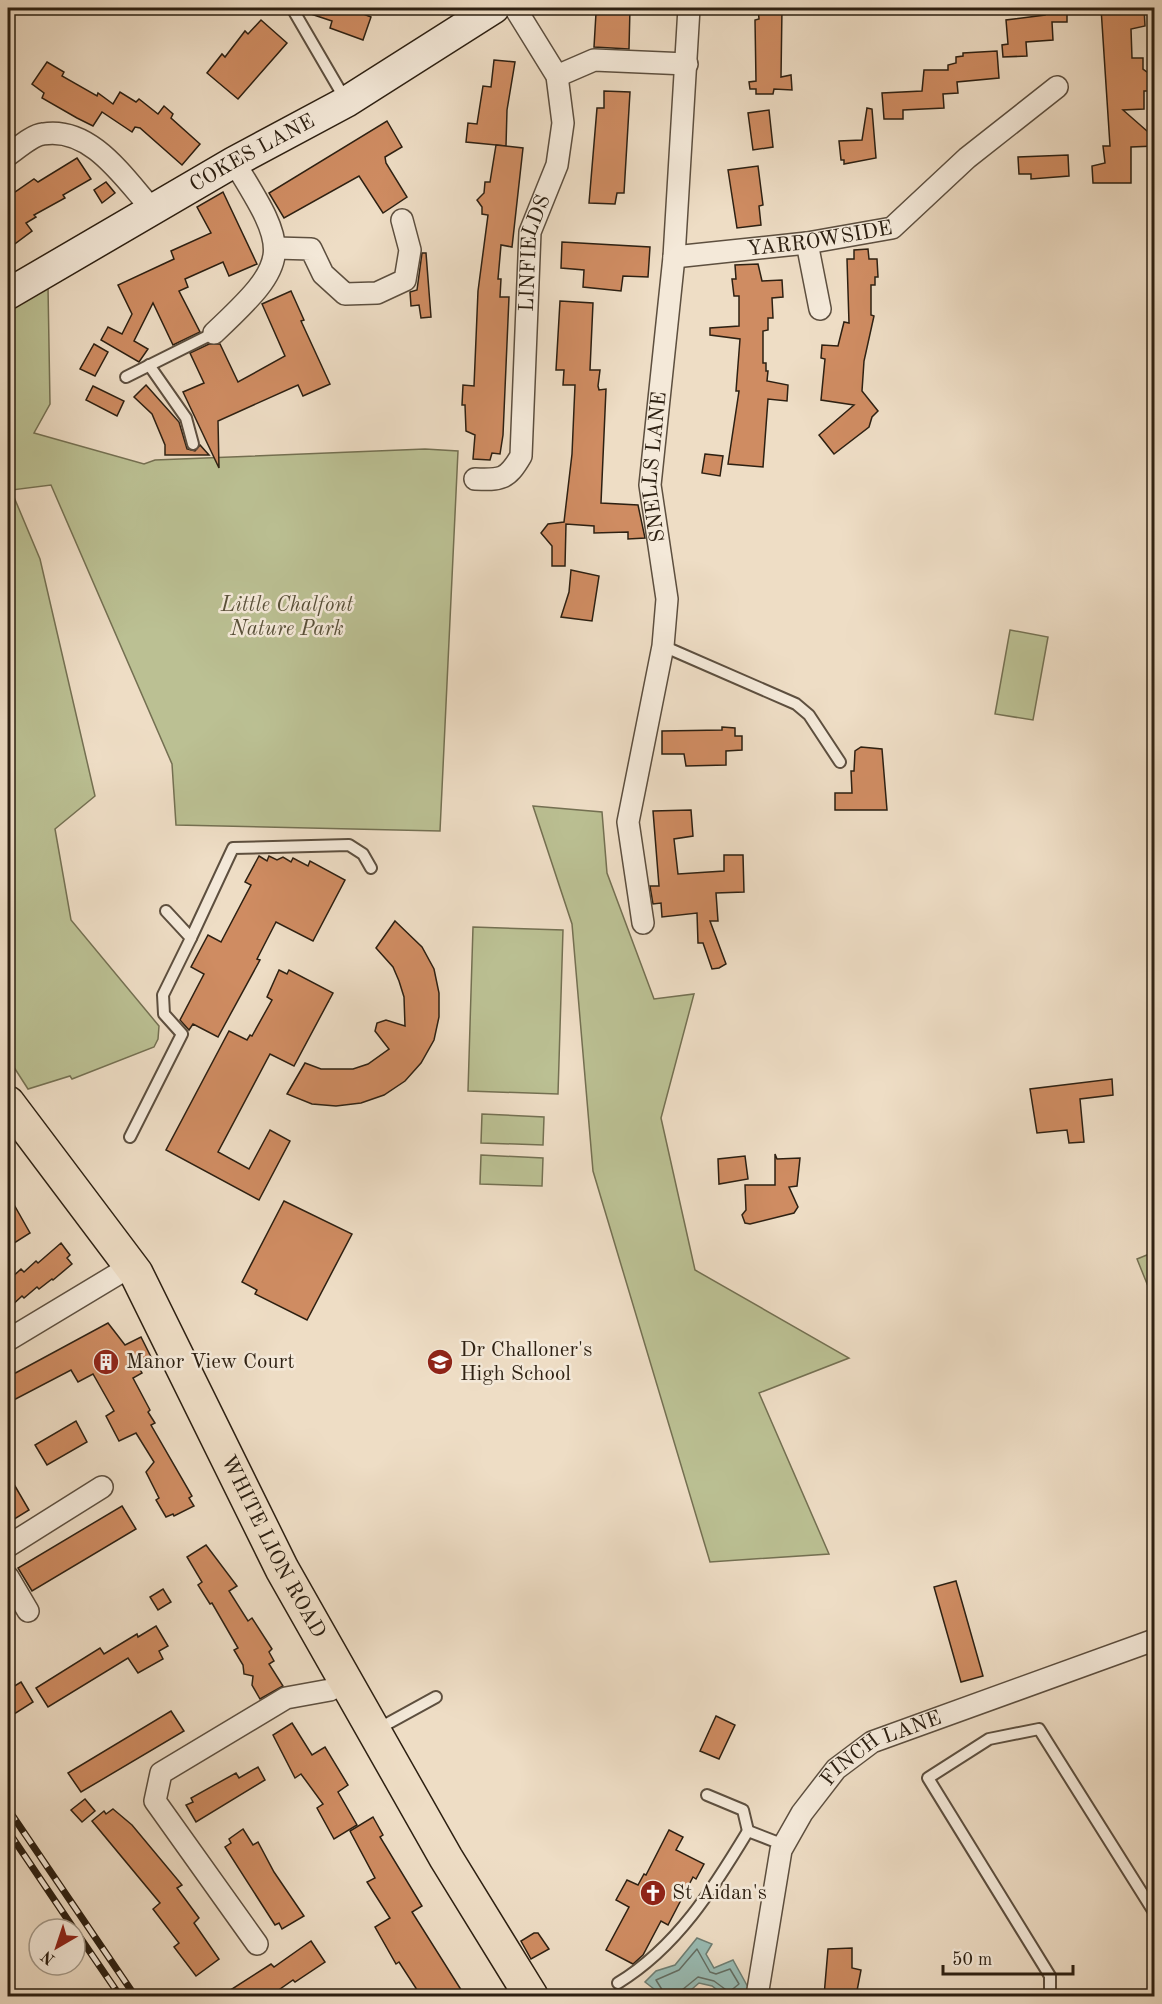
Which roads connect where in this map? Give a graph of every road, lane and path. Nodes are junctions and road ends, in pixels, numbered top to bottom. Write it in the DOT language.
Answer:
graph roads {
  1 [pos="292,8"];
  2 [pos="494,8"];
  3 [pos="515,8"];
  4 [pos="689,8"];
  5 [pos="687,64"];
  6 [pos="556,76"];
  7 [pos="1057,87"];
  8 [pos="346,102"];
  9 [pos="8,155"];
  10 [pos="234,162"];
  11 [pos="152,209"];
  12 [pos="402,220"];
  13 [pos="807,243"];
  14 [pos="276,248"];
  15 [pos="674,257"];
  16 [pos="8,294"];
  17 [pos="819,309"];
  18 [pos="214,333"];
  19 [pos="149,365"];
  20 [pos="126,377"];
  21 [pos="193,444"];
  22 [pos="475,479"];
  23 [pos="663,646"];
  24 [pos="840,762"];
  25 [pos="371,868"];
  26 [pos="166,911"];
  27 [pos="643,923"];
  28 [pos="191,938"];
  29 [pos="8,1103"];
  30 [pos="130,1137"];
  31 [pos="131,1266"];
  32 [pos="8,1340"];
  33 [pos="102,1487"];
  34 [pos="8,1546"];
  35 [pos="8,1577"];
  36 [pos="28,1611"];
  37 [pos="1155,1640"];
  38 [pos="345,1682"];
  39 [pos="436,1697"];
  40 [pos="373,1731"];
  41 [pos="707,1795"];
  42 [pos="748,1832"];
  43 [pos="784,1845"];
  44 [pos="1153,1907"];
  45 [pos="257,1944"];
  46 [pos="618,1983"];
  47 [pos="531,1996"];
  48 [pos="757,1996"];
  49 [pos="1050,1996"];
  1 -- 8 [label="lane"];
  2 -- 8 [label="main road, COKES LANE"];
  3 -- 6 [label="street, LINFIELDS"];
  4 -- 5 [label="street, SNELLS LANE"];
  5 -- 6 [label="street"];
  5 -- 15 [label="street, SNELLS LANE"];
  6 -- 22 [label="street, LINFIELDS"];
  7 -- 13 [label="street, YARROWSIDE"];
  8 -- 10 [label="main road, COKES LANE"];
  9 -- 11 [label="street"];
  10 -- 11 [label="main road, COKES LANE"];
  10 -- 14 [label="street"];
  11 -- 16 [label="main road, COKES LANE"];
  12 -- 14 [label="street"];
  13 -- 15 [label="street, YARROWSIDE"];
  13 -- 17 [label="street"];
  14 -- 18 [label="street"];
  15 -- 23 [label="street, SNELLS LANE"];
  18 -- 19 [label="lane"];
  19 -- 20 [label="lane"];
  19 -- 21 [label="lane"];
  23 -- 24 [label="lane"];
  23 -- 27 [label="street, SNELLS LANE"];
  25 -- 28 [label="lane"];
  26 -- 28 [label="lane"];
  28 -- 30 [label="lane"];
  29 -- 31 [label="main road, WHITE LION ROAD"];
  31 -- 32 [label="street"];
  31 -- 38 [label="main road, WHITE LION ROAD"];
  33 -- 34 [label="street"];
  35 -- 36 [label="street"];
  37 -- 43 [label="street, FINCH LANE"];
  38 -- 40 [label="main road, WHITE LION ROAD"];
  38 -- 45 [label="street"];
  39 -- 40 [label="lane"];
  40 -- 47 [label="main road, WHITE LION ROAD"];
  41 -- 42 [label="lane"];
  42 -- 43 [label="lane"];
  42 -- 46 [label="lane"];
  43 -- 48 [label="street, FINCH LANE"];
  44 -- 49 [label="lane"];
}
